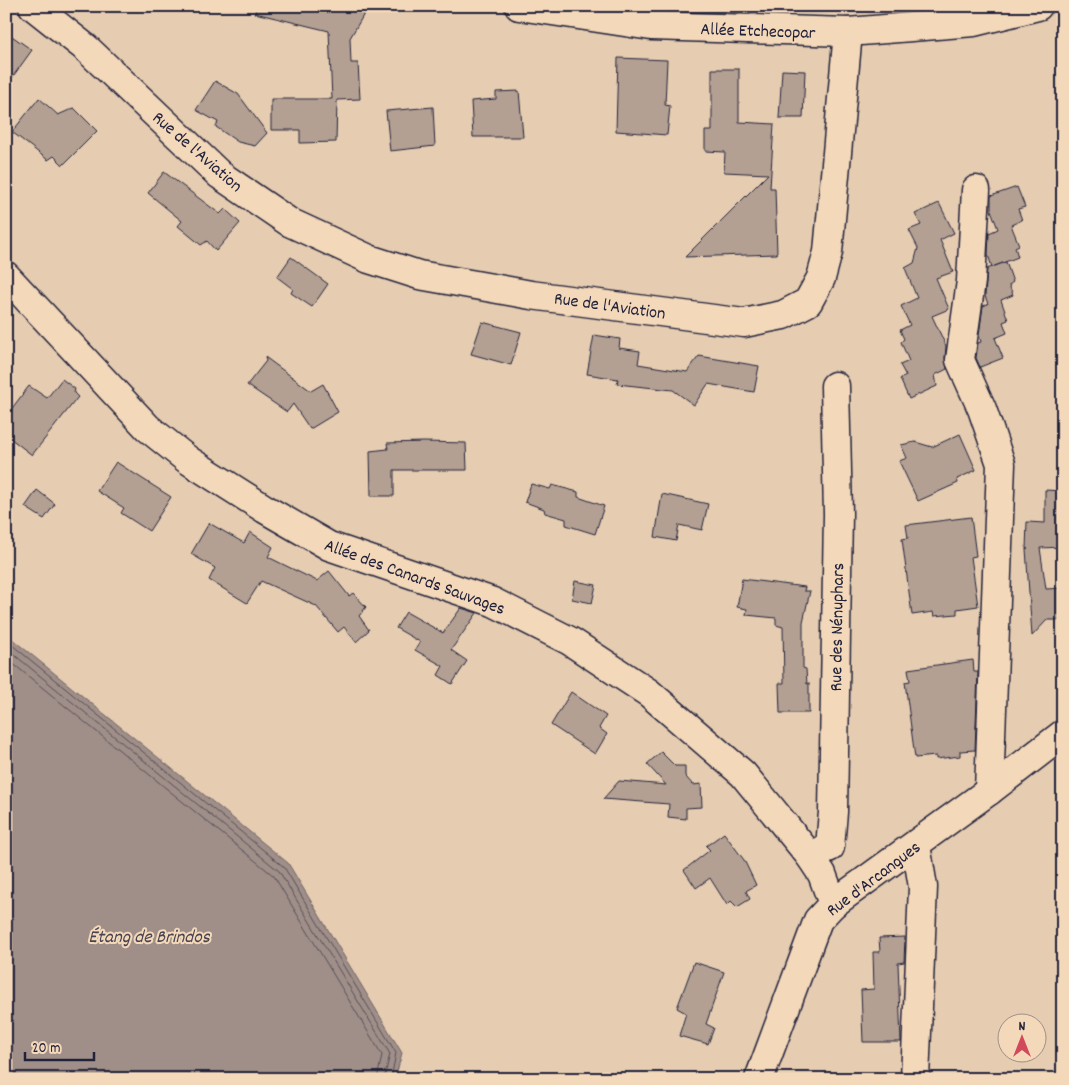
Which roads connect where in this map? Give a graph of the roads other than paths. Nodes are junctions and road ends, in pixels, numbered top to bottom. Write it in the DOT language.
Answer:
graph roads {
  1 [pos="33,6"];
  2 [pos="519,6"];
  3 [pos="1038,6"];
  4 [pos="650,16"];
  5 [pos="848,32"];
  6 [pos="976,190"];
  7 [pos="6,276"];
  8 [pos="835,386"];
  9 [pos="1063,734"];
  10 [pos="989,791"];
  11 [pos="916,845"];
  12 [pos="810,856"];
  13 [pos="833,904"];
  14 [pos="759,1079"];
  15 [pos="915,1079"];
  1 -- 5 [label="street, Rue de l'Aviation"];
  2 -- 4 [label="street, Allée Etchecopar"];
  3 -- 5 [label="street"];
  4 -- 5 [label="street, Allée Etchecopar"];
  6 -- 10 [label="street"];
  7 -- 12 [label="street, Allée des Canards Sauvages"];
  8 -- 12 [label="street, Rue des Nénuphars"];
  9 -- 10 [label="street, Rue d'Arcangues"];
  10 -- 11 [label="street, Rue d'Arcangues"];
  11 -- 13 [label="street, Rue d'Arcangues"];
  11 -- 15 [label="street"];
  12 -- 13 [label="street, Allée des Canards Sauvages"];
  13 -- 14 [label="street, Rue d'Arcangues"];
}
